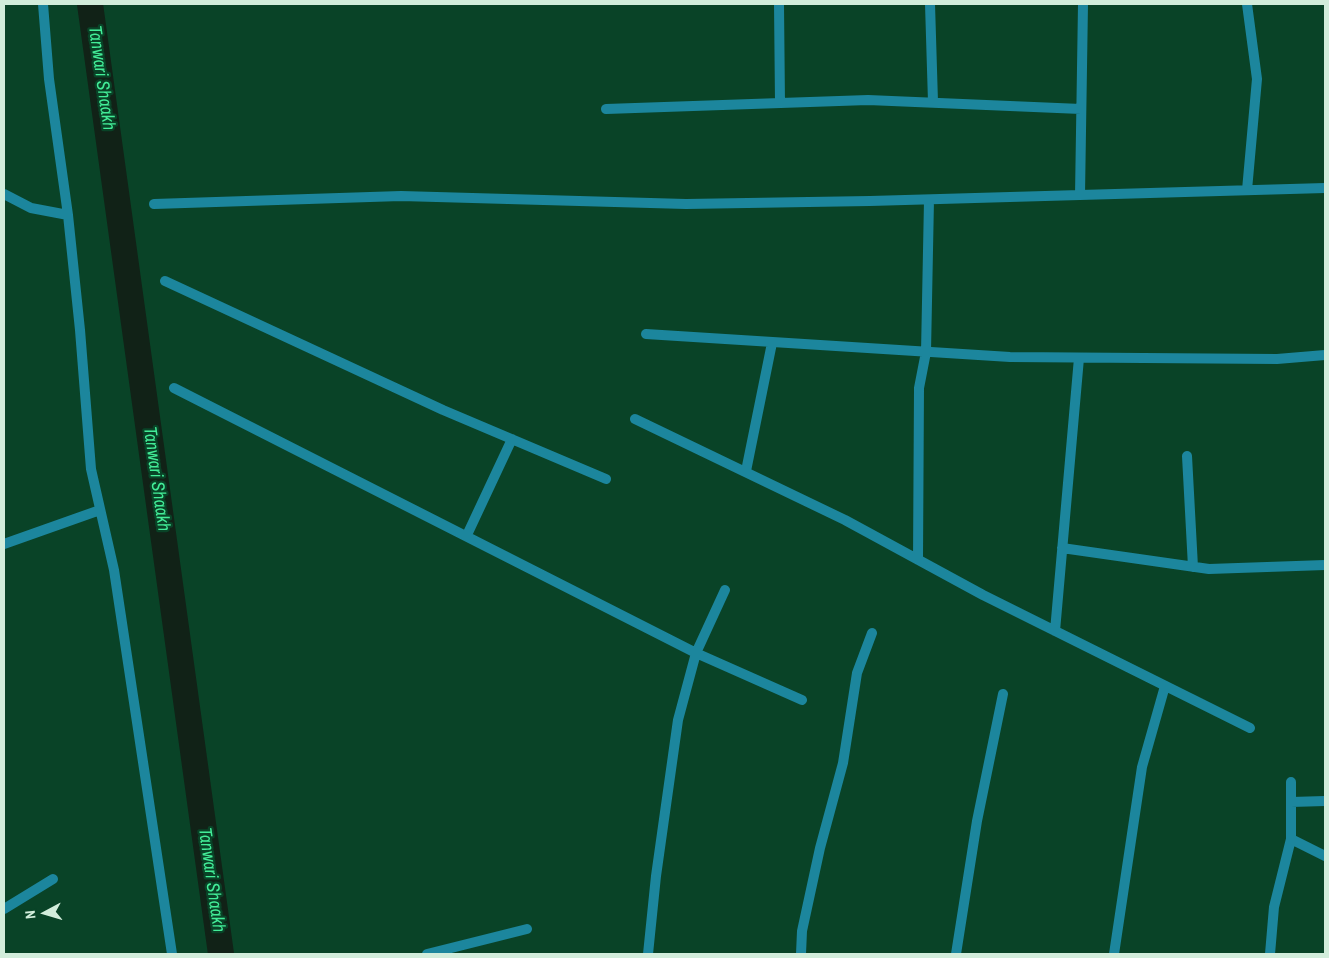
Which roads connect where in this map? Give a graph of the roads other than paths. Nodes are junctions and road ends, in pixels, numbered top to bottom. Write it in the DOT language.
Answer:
graph roads {
  1 [pos="43,4"];
  2 [pos="779,4"];
  3 [pos="930,4"];
  4 [pos="1082,4"];
  5 [pos="1247,4"];
  6 [pos="932,102"];
  7 [pos="780,103"];
  8 [pos="606,109"];
  9 [pos="1081,109"];
  10 [pos="1325,188"];
  11 [pos="1247,190"];
  12 [pos="4,194"];
  13 [pos="1080,195"];
  14 [pos="929,200"];
  15 [pos="154,204"];
  16 [pos="68,215"];
  17 [pos="165,281"];
  18 [pos="646,334"];
  19 [pos="772,343"];
  20 [pos="926,352"];
  21 [pos="1325,355"];
  22 [pos="1078,358"];
  23 [pos="174,388"];
  24 [pos="635,419"];
  25 [pos="512,439"];
  26 [pos="1187,456"];
  27 [pos="746,471"];
  28 [pos="606,479"];
  29 [pos="100,510"];
  30 [pos="467,535"];
  31 [pos="4,544"];
  32 [pos="1062,548"];
  33 [pos="918,560"];
  34 [pos="1325,565"];
  35 [pos="1193,568"];
  36 [pos="725,590"];
  37 [pos="1055,631"];
  38 [pos="872,633"];
  39 [pos="696,653"];
  40 [pos="1165,686"];
  41 [pos="1003,694"];
  42 [pos="802,700"];
  43 [pos="1250,728"];
  44 [pos="1291,782"];
  45 [pos="1325,801"];
  46 [pos="1291,802"];
  47 [pos="1291,839"];
  48 [pos="1325,856"];
  49 [pos="53,879"];
  50 [pos="4,909"];
  51 [pos="527,929"];
  52 [pos="172,954"];
  53 [pos="427,954"];
  54 [pos="648,954"];
  55 [pos="801,954"];
  56 [pos="956,954"];
  57 [pos="1114,954"];
  58 [pos="1270,954"];
  1 -- 16 [label="street"];
  2 -- 7 [label="street"];
  3 -- 6 [label="street"];
  4 -- 9 [label="street"];
  5 -- 11 [label="street"];
  6 -- 7 [label="street"];
  6 -- 9 [label="street"];
  7 -- 8 [label="street"];
  9 -- 13 [label="street"];
  10 -- 11 [label="street"];
  11 -- 13 [label="street"];
  12 -- 16 [label="street"];
  13 -- 14 [label="street"];
  14 -- 15 [label="street"];
  14 -- 20 [label="street"];
  16 -- 29 [label="street"];
  17 -- 25 [label="street"];
  18 -- 19 [label="street"];
  19 -- 20 [label="street"];
  19 -- 27 [label="street"];
  20 -- 22 [label="street"];
  20 -- 33 [label="street"];
  21 -- 22 [label="street"];
  22 -- 32 [label="street"];
  23 -- 30 [label="street"];
  24 -- 27 [label="street"];
  25 -- 28 [label="street"];
  25 -- 30 [label="street"];
  26 -- 35 [label="street"];
  27 -- 33 [label="street"];
  29 -- 31 [label="street"];
  29 -- 52 [label="street"];
  30 -- 39 [label="street"];
  32 -- 35 [label="street"];
  32 -- 37 [label="street"];
  33 -- 37 [label="street"];
  34 -- 35 [label="street"];
  36 -- 39 [label="street"];
  37 -- 40 [label="street"];
  38 -- 55 [label="street"];
  39 -- 42 [label="street"];
  39 -- 54 [label="street"];
  40 -- 43 [label="street"];
  40 -- 57 [label="street"];
  41 -- 56 [label="street"];
  44 -- 46 [label="street"];
  45 -- 46 [label="street"];
  46 -- 47 [label="street"];
  47 -- 48 [label="street"];
  47 -- 58 [label="street"];
  49 -- 50 [label="street"];
  51 -- 53 [label="street"];
}
